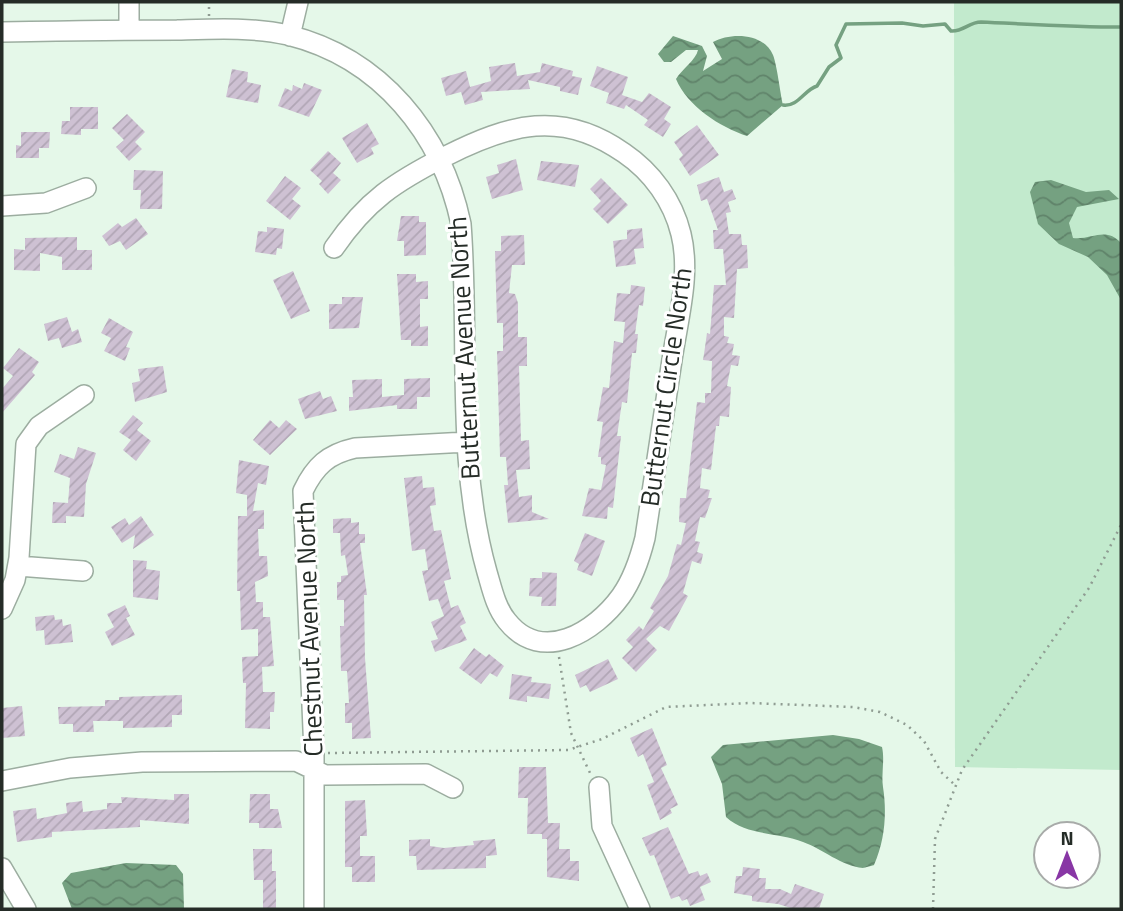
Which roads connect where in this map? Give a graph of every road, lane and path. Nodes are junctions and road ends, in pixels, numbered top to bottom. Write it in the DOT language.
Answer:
graph roads {
  1 [pos="130,2"];
  2 [pos="298,2"];
  3 [pos="129,30"];
  4 [pos="2,32"];
  5 [pos="290,36"];
  6 [pos="439,159"];
  7 [pos="86,188"];
  8 [pos="2,206"];
  9 [pos="334,248"];
  10 [pos="84,396"];
  11 [pos="467,442"];
  12 [pos="1121,525"];
  13 [pos="18,566"];
  14 [pos="83,571"];
  15 [pos="2,608"];
  16 [pos="564,648"];
  17 [pos="576,749"];
  18 [pos="314,761"];
  19 [pos="2,781"];
  20 [pos="956,786"];
  21 [pos="599,787"];
  22 [pos="453,788"];
  23 [pos="2,868"];
  24 [pos="26,909"];
  25 [pos="314,909"];
  26 [pos="640,909"];
  27 [pos="933,909"];
  1 -- 3 [label="street"];
  2 -- 5 [label="street"];
  3 -- 4 [label="street, Butternut Avenue North"];
  3 -- 5 [label="street, Butternut Avenue North"];
  5 -- 6 [label="street, Butternut Avenue North"];
  6 -- 9 [label="street, Butternut Circle North"];
  6 -- 11 [label="street, Butternut Avenue North"];
  6 -- 16 [label="street, Butternut Circle North"];
  7 -- 8 [label="street"];
  10 -- 13 [label="street"];
  11 -- 16 [label="street, Butternut Avenue North"];
  11 -- 18 [label="street, Chestnut Avenue North"];
  12 -- 20 [label="path"];
  13 -- 14 [label="street"];
  13 -- 15 [label="street"];
  16 -- 17 [label="path"];
  17 -- 18 [label="path"];
  17 -- 20 [label="path"];
  17 -- 21 [label="path"];
  18 -- 19 [label="street"];
  18 -- 22 [label="street"];
  18 -- 25 [label="street, Chestnut Avenue North"];
  20 -- 27 [label="path"];
  21 -- 26 [label="street"];
  23 -- 24 [label="street"];
}
